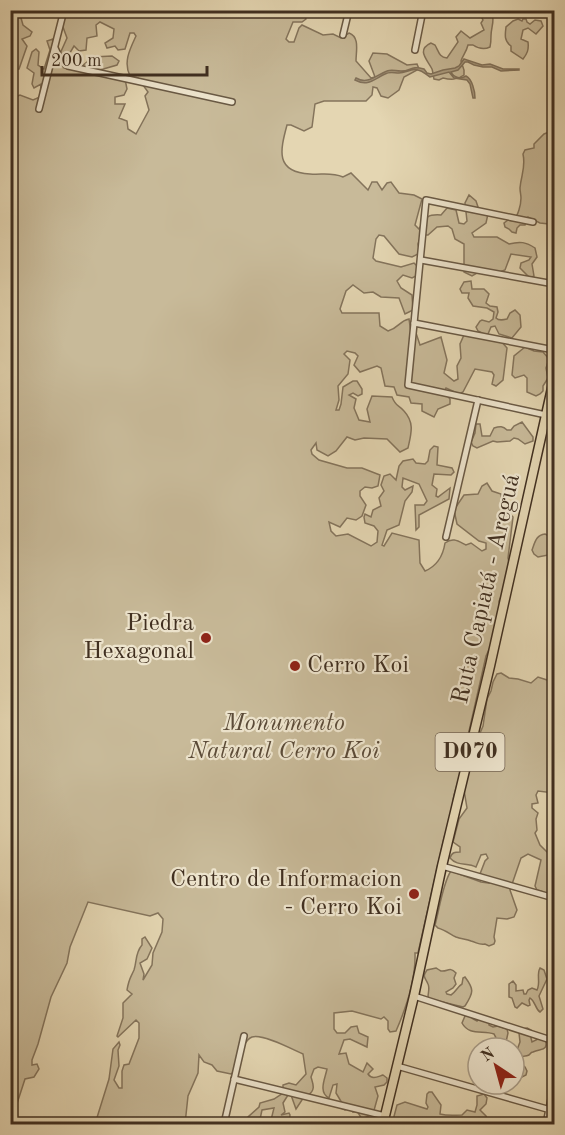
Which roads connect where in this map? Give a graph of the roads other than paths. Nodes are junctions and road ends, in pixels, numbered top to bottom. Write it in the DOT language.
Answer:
graph roads {
  1 [pos="64,10"];
  2 [pos="349,10"];
  3 [pos="423,10"];
  4 [pos="343,35"];
  5 [pos="55,48"];
  6 [pos="415,50"];
  7 [pos="232,102"];
  8 [pos="39,109"];
  9 [pos="534,222"];
  10 [pos="421,260"];
  11 [pos="555,284"];
  12 [pos="414,323"];
  13 [pos="555,350"];
  14 [pos="555,379"];
  15 [pos="478,400"];
  16 [pos="546,415"];
  17 [pos="446,537"];
  18 [pos="442,866"];
  19 [pos="555,898"];
  20 [pos="414,996"];
  21 [pos="244,1035"];
  22 [pos="555,1041"];
  23 [pos="398,1066"];
  24 [pos="234,1079"];
  25 [pos="555,1084"];
  26 [pos="552,1110"];
  27 [pos="384,1120"];
  28 [pos="224,1125"];
  29 [pos="546,1125"];
  1 -- 5 [label="street"];
  2 -- 4 [label="street"];
  3 -- 6 [label="street"];
  5 -- 7 [label="street"];
  5 -- 8 [label="street"];
  9 -- 10 [label="street"];
  10 -- 11 [label="street"];
  10 -- 12 [label="street"];
  12 -- 13 [label="street"];
  12 -- 15 [label="street"];
  14 -- 16 [label="main road, Ruta Capiatá - Areguá / D070"];
  15 -- 16 [label="street"];
  15 -- 17 [label="street"];
  16 -- 18 [label="main road, Ruta Capiatá - Areguá / D070"];
  18 -- 19 [label="street"];
  18 -- 20 [label="main road, Ruta Capiatá - Areguá / D070"];
  20 -- 22 [label="street"];
  20 -- 23 [label="main road, Ruta Capiatá - Areguá / D070"];
  21 -- 24 [label="street"];
  23 -- 26 [label="street"];
  23 -- 27 [label="main road, Ruta Capiatá - Areguá / D070"];
  24 -- 27 [label="street"];
  24 -- 28 [label="street"];
  25 -- 26 [label="street"];
  26 -- 29 [label="street"];
}
